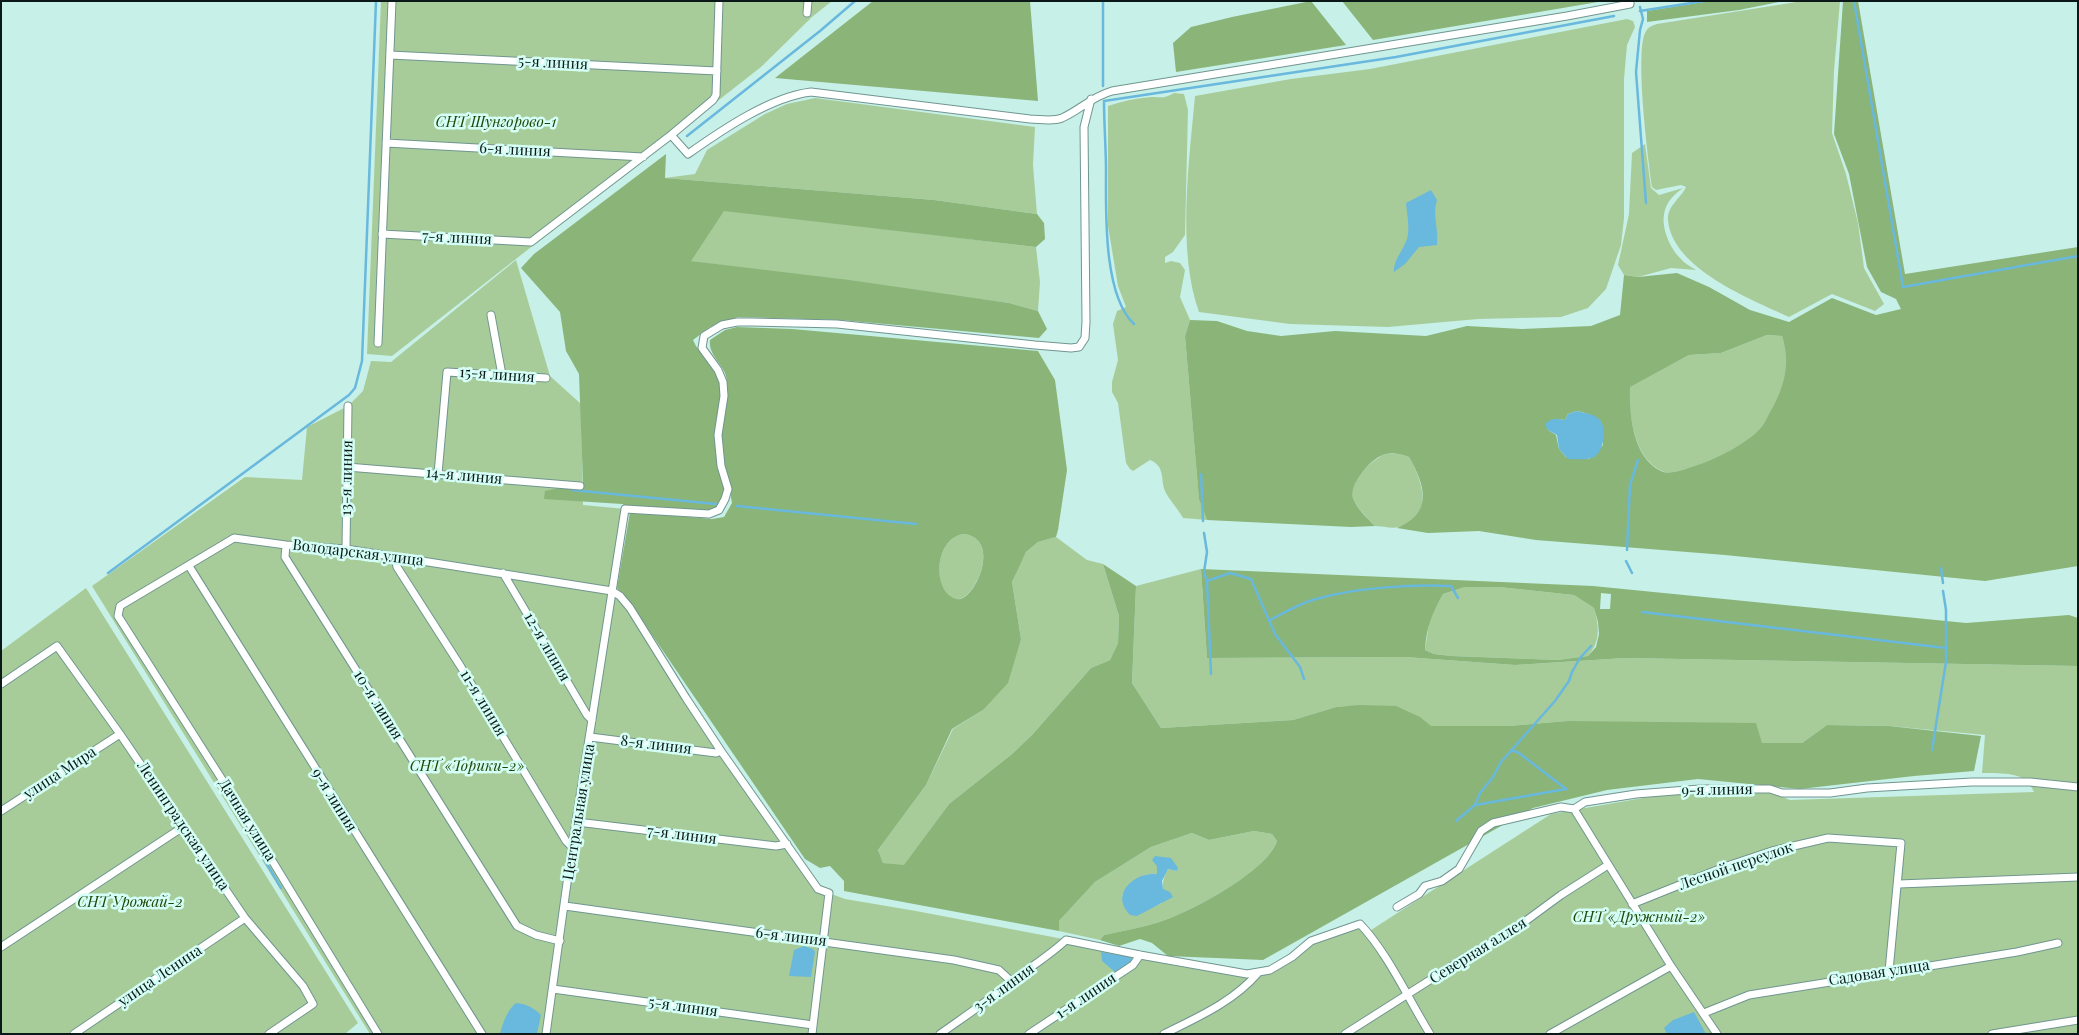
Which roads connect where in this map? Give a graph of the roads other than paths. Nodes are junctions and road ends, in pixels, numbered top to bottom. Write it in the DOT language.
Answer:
graph roads {
  1 [pos="392,1"];
  2 [pos="719,1"];
  3 [pos="808,1"];
  4 [pos="1630,1"];
  5 [pos="807,13"];
  6 [pos="390,55"];
  7 [pos="717,71"];
  8 [pos="1091,98"];
  9 [pos="671,135"];
  10 [pos="386,143"];
  11 [pos="643,156"];
  12 [pos="382,234"];
  13 [pos="491,315"];
  14 [pos="378,343"];
  15 [pos="502,375"];
  16 [pos="546,378"];
  17 [pos="348,406"];
  18 [pos="347,467"];
  19 [pos="438,474"];
  20 [pos="580,486"];
  21 [pos="286,545"];
  22 [pos="346,549"];
  23 [pos="394,557"];
  24 [pos="189,566"];
  25 [pos="503,573"];
  26 [pos="612,591"];
  27 [pos="120,606"];
  28 [pos="1,684"];
  29 [pos="592,720"];
  30 [pos="120,734"];
  31 [pos="590,737"];
  32 [pos="721,751"];
  33 [pos="2078,787"];
  34 [pos="1574,808"];
  35 [pos="1,812"];
  36 [pos="577,822"];
  37 [pos="183,827"];
  38 [pos="787,844"];
  39 [pos="572,847"];
  40 [pos="1608,865"];
  41 [pos="2078,877"];
  42 [pos="1899,884"];
  43 [pos="1632,904"];
  44 [pos="565,906"];
  45 [pos="1397,908"];
  46 [pos="245,918"];
  47 [pos="560,941"];
  48 [pos="822,941"];
  49 [pos="2058,943"];
  50 [pos="1,947"];
  51 [pos="1140,955"];
  52 [pos="1671,966"];
  53 [pos="1889,971"];
  54 [pos="1258,973"];
  55 [pos="1012,982"];
  56 [pos="553,989"];
  57 [pos="1407,995"];
  58 [pos="1704,1013"];
  59 [pos="2078,1020"];
  60 [pos="813,1025"];
  61 [pos="74,1034"];
  62 [pos="270,1034"];
  63 [pos="378,1034"];
  64 [pos="482,1034"];
  65 [pos="546,1034"];
  66 [pos="812,1034"];
  67 [pos="940,1034"];
  68 [pos="1030,1034"];
  69 [pos="1164,1034"];
  70 [pos="1345,1034"];
  71 [pos="1430,1034"];
  72 [pos="1550,1034"];
  73 [pos="1717,1034"];
  74 [pos="1992,1034"];
  1 -- 6 [label="street"];
  2 -- 7 [label="street"];
  3 -- 5 [label="street"];
  4 -- 8 [label="street"];
  6 -- 7 [label="street, 5-я линия"];
  6 -- 10 [label="street"];
  7 -- 9 [label="street"];
  8 -- 9 [label="street"];
  8 -- 26 [label="street, Центральная улица"];
  9 -- 11 [label="street"];
  10 -- 11 [label="street, 6-я линия"];
  10 -- 12 [label="street"];
  11 -- 12 [label="street, 7-я линия"];
  12 -- 14 [label="street"];
  13 -- 15 [label="street"];
  15 -- 16 [label="street, 15-я линия"];
  15 -- 19 [label="street, 15-я линия"];
  17 -- 18 [label="street, 13-я линия"];
  18 -- 19 [label="street, 14-я линия"];
  18 -- 22 [label="street, 13-я линия"];
  19 -- 20 [label="street, 14-я линия"];
  21 -- 22 [label="street, Володарская улица"];
  21 -- 24 [label="street, Володарская улица"];
  21 -- 47 [label="street, 10-я линия"];
  22 -- 23 [label="street, Володарская улица"];
  23 -- 25 [label="street, Володарская улица"];
  23 -- 39 [label="street, 11-я линия"];
  24 -- 27 [label="street, Володарская улица"];
  24 -- 64 [label="street, 9-я линия"];
  25 -- 26 [label="street, Володарская улица"];
  25 -- 29 [label="street, 12-я линия"];
  26 -- 29 [label="street, Центральная улица"];
  26 -- 32 [label="street"];
  27 -- 63 [label="street, Дачная улица"];
  28 -- 30 [label="street, Ленинградская улица"];
  29 -- 31 [label="street, Центральная улица"];
  30 -- 35 [label="street, улица Мира"];
  30 -- 37 [label="street, Ленинградская улица"];
  31 -- 32 [label="street, 8-я линия"];
  31 -- 36 [label="street, Центральная улица"];
  32 -- 38 [label="street"];
  33 -- 34 [label="street, 9-я линия"];
  34 -- 40 [label="street"];
  34 -- 45 [label="street, 9-я линия"];
  36 -- 38 [label="street, 7-я линия"];
  36 -- 39 [label="street, Центральная улица"];
  37 -- 46 [label="street, Ленинградская улица"];
  37 -- 50 [label="street"];
  38 -- 48 [label="street"];
  39 -- 44 [label="street, Центральная улица"];
  40 -- 43 [label="street"];
  40 -- 57 [label="street, Северная аллея"];
  41 -- 42 [label="street"];
  42 -- 43 [label="street, Лесной переулок"];
  42 -- 53 [label="street"];
  43 -- 52 [label="street"];
  44 -- 47 [label="street, Центральная улица"];
  44 -- 48 [label="street, 6-я линия"];
  46 -- 61 [label="street, улица Ленина"];
  46 -- 62 [label="street, Ленинградская улица"];
  47 -- 56 [label="street, Центральная улица"];
  48 -- 55 [label="street, 6-я линия"];
  48 -- 60 [label="street"];
  49 -- 53 [label="street, Садовая улица"];
  51 -- 54 [label="street"];
  51 -- 55 [label="street, 3-я линия"];
  51 -- 68 [label="street, 1-я линия"];
  52 -- 58 [label="street"];
  52 -- 72 [label="street"];
  53 -- 58 [label="street, Садовая улица"];
  54 -- 57 [label="street"];
  54 -- 69 [label="street"];
  55 -- 67 [label="street, 3-я линия"];
  56 -- 60 [label="street, 5-я линия"];
  56 -- 65 [label="street, Центральная улица"];
  57 -- 70 [label="street, Северная аллея"];
  57 -- 71 [label="street"];
  58 -- 73 [label="street"];
  59 -- 74 [label="street"];
  60 -- 66 [label="street"];
}
